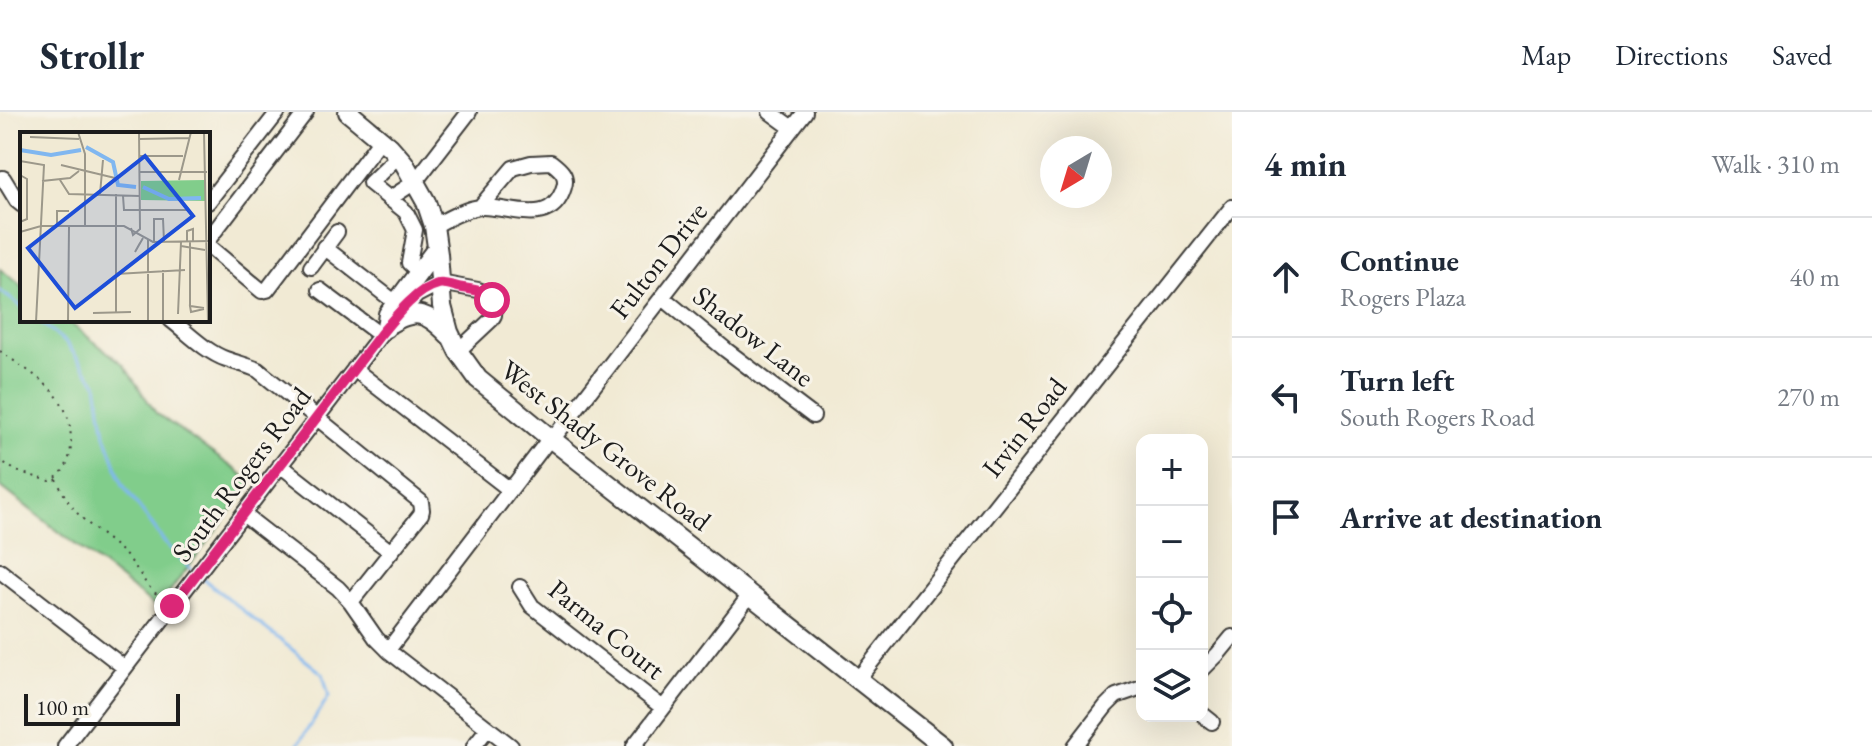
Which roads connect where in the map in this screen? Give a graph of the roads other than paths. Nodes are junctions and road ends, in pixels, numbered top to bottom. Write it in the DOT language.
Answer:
graph roads {
  1 [pos="278,112"];
  2 [pos="306,112"];
  3 [pos="348,112"];
  4 [pos="469,112"];
  5 [pos="770,112"];
  6 [pos="805,112"];
  7 [pos="792,128"];
  8 [pos="381,139"];
  9 [pos="398,156"];
  10 [pos="3,178"];
  11 [pos="415,182"];
  12 [pos="210,199"];
  13 [pos="389,199"];
  14 [pos="20,203"];
  15 [pos="480,207"];
  16 [pos="1232,207"];
  17 [pos="431,218"];
  18 [pos="410,220"];
  19 [pos="337,232"];
  20 [pos="210,237"];
  21 [pos="324,247"];
  22 [pos="210,248"];
  23 [pos="437,248"];
  24 [pos="311,267"];
  25 [pos="419,272"];
  26 [pos="440,283"];
  27 [pos="320,290"];
  28 [pos="662,297"];
  29 [pos="396,303"];
  30 [pos="174,322"];
  31 [pos="385,328"];
  32 [pos="455,344"];
  33 [pos="354,369"];
  34 [pos="813,416"];
  35 [pos="317,417"];
  36 [pos="551,439"];
  37 [pos="280,465"];
  38 [pos="510,490"];
  39 [pos="243,514"];
  40 [pos="391,552"];
  41 [pos="0,571"];
  42 [pos="520,587"];
  43 [pos="750,595"];
  44 [pos="351,602"];
  45 [pos="1232,637"];
  46 [pos="388,650"];
  47 [pos="1208,664"];
  48 [pos="125,668"];
  49 [pos="858,679"];
  50 [pos="1136,689"];
  51 [pos="663,708"];
  52 [pos="488,728"];
  53 [pos="935,743"];
  54 [pos="65,746"];
  55 [pos="474,746"];
  56 [pos="511,746"];
  57 [pos="634,746"];
  58 [pos="1075,746"];
  1 -- 12 [label="street"];
  2 -- 20 [label="street"];
  3 -- 8 [label="main road, West Shady Grove Road"];
  4 -- 11 [label="street"];
  5 -- 7 [label="street"];
  6 -- 7 [label="street, Fulton Drive"];
  7 -- 28 [label="street, Fulton Drive"];
  8 -- 9 [label="main road, West Shady Grove Road"];
  8 -- 22 [label="street"];
  9 -- 11 [label="main road, West Shady Grove Road"];
  9 -- 13 [label="street"];
  10 -- 14 [label="street"];
  11 -- 13 [label="street"];
  11 -- 17 [label="main road, West Shady Grove Road"];
  13 -- 18 [label="street"];
  15 -- 15 [label="street"];
  15 -- 17 [label="street"];
  16 -- 49 [label="street, Irvin Road"];
  17 -- 18 [label="street"];
  17 -- 23 [label="main road, West Shady Grove Road"];
  18 -- 25 [label="street"];
  19 -- 21 [label="street"];
  21 -- 24 [label="street"];
  21 -- 29 [label="street"];
  23 -- 25 [label="main road"];
  23 -- 26 [label="main road, West Shady Grove Road"];
  25 -- 29 [label="main road"];
  26 -- 31 [label="street, South Rogers Road"];
  26 -- 32 [label="main road, West Shady Grove Road"];
  26 -- 32 [label="street"];
  27 -- 31 [label="street"];
  28 -- 34 [label="street, Shadow Lane"];
  28 -- 36 [label="street, Fulton Drive"];
  29 -- 31 [label="main road"];
  30 -- 35 [label="street"];
  31 -- 32 [label="main road"];
  31 -- 33 [label="street, South Rogers Road"];
  32 -- 36 [label="main road, West Shady Grove Road"];
  33 -- 35 [label="street, South Rogers Road"];
  33 -- 38 [label="street"];
  35 -- 37 [label="street, South Rogers Road"];
  35 -- 40 [label="street"];
  36 -- 38 [label="street, Fulton Drive"];
  36 -- 43 [label="main road, West Shady Grove Road"];
  37 -- 39 [label="street, South Rogers Road"];
  37 -- 40 [label="street"];
  38 -- 46 [label="street, Fulton Drive"];
  39 -- 44 [label="street"];
  39 -- 48 [label="street, South Rogers Road"];
  40 -- 44 [label="street"];
  41 -- 48 [label="street"];
  42 -- 51 [label="street, Parma Court"];
  43 -- 49 [label="main road, West Shady Grove Road"];
  43 -- 51 [label="street"];
  44 -- 46 [label="street"];
  45 -- 47 [label="street"];
  46 -- 52 [label="street"];
  48 -- 54 [label="street, South Rogers Road"];
  49 -- 53 [label="main road, West Shady Grove Road"];
  50 -- 58 [label="street"];
  51 -- 57 [label="street"];
  52 -- 55 [label="street"];
  52 -- 56 [label="street"];
}
